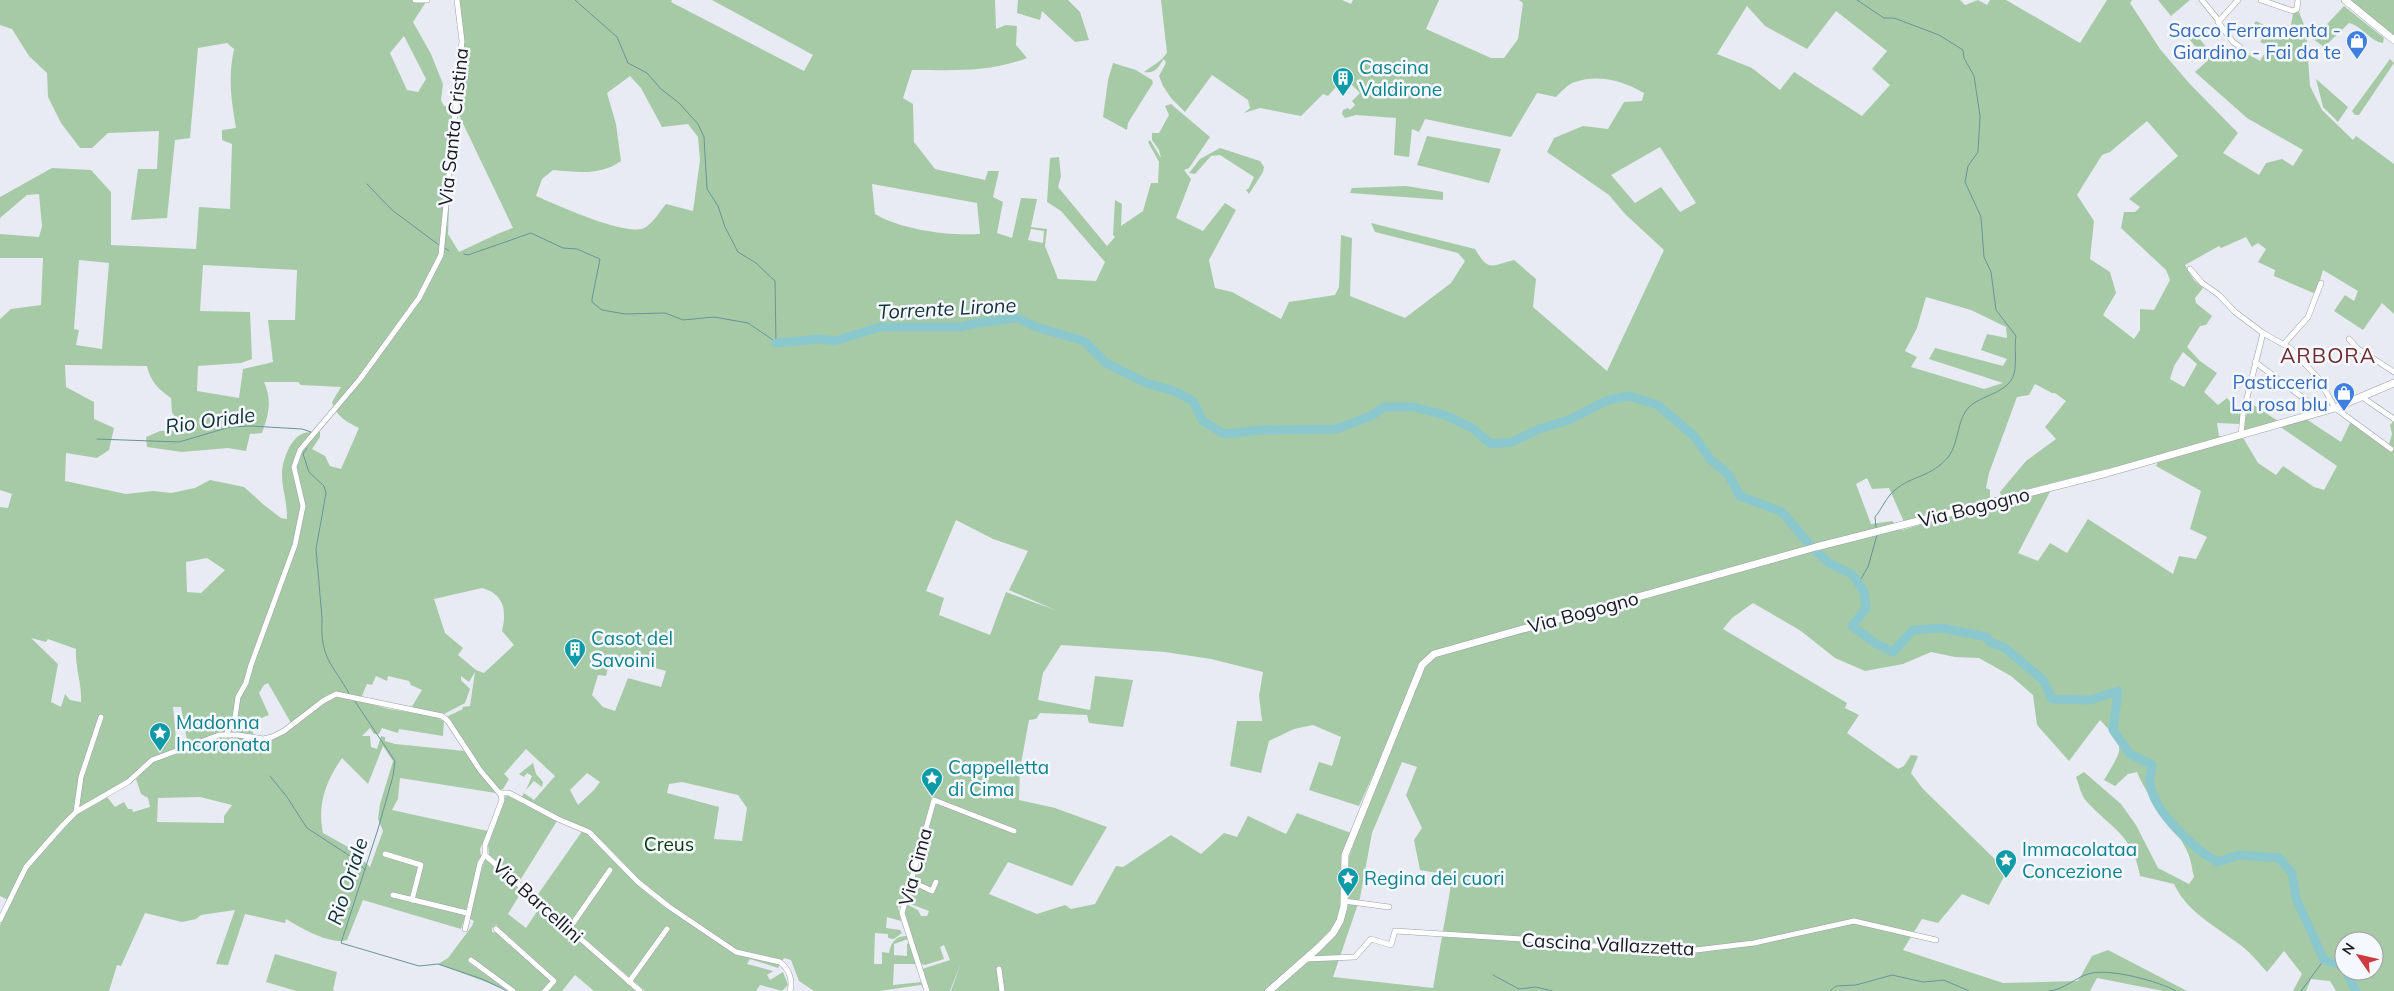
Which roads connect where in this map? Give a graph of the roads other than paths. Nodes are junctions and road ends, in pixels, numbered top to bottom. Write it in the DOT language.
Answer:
graph roads {
  1 [pos="415,0"];
  2 [pos="427,0"];
  3 [pos="457,0"];
  4 [pos="2202,0"];
  5 [pos="2238,0"];
  6 [pos="2261,0"];
  7 [pos="2298,0"];
  8 [pos="2345,0"];
  9 [pos="2219,21"];
  10 [pos="2394,40"];
  11 [pos="2240,47"];
  12 [pos="2190,269"];
  13 [pos="2320,282"];
  14 [pos="2263,332"];
  15 [pos="2349,339"];
  16 [pos="2284,344"];
  17 [pos="2255,362"];
  18 [pos="2394,372"];
  19 [pos="2394,383"];
  20 [pos="2362,397"];
  21 [pos="2335,408"];
  22 [pos="2322,412"];
  23 [pos="2394,419"];
  24 [pos="2241,435"];
  25 [pos="2391,449"];
  26 [pos="101,717"];
  27 [pos="226,735"];
  28 [pos="500,793"];
  29 [pos="76,812"];
  30 [pos="1014,831"];
  31 [pos="385,854"];
  32 [pos="485,855"];
  33 [pos="610,870"];
  34 [pos="911,881"];
  35 [pos="936,882"];
  36 [pos="393,895"];
  37 [pos="412,900"];
  38 [pos="1344,901"];
  39 [pos="1389,907"];
  40 [pos="467,913"];
  41 [pos="0,920"];
  42 [pos="496,929"];
  43 [pos="569,929"];
  44 [pos="465,930"];
  45 [pos="668,930"];
  46 [pos="1936,940"];
  47 [pos="1305,958"];
  48 [pos="471,960"];
  49 [pos="999,970"];
  50 [pos="629,982"];
  51 [pos="514,991"];
  52 [pos="545,991"];
  53 [pos="640,991"];
  54 [pos="790,991"];
  55 [pos="927,991"];
  56 [pos="1002,991"];
  57 [pos="1269,991"];
  1 -- 2 [label="street"];
  3 -- 27 [label="street, Via Santa Cristina"];
  4 -- 9 [label="street"];
  5 -- 9 [label="street"];
  6 -- 7 [label="street"];
  8 -- 10 [label="main road"];
  9 -- 11 [label="street"];
  12 -- 14 [label="street"];
  13 -- 16 [label="street"];
  14 -- 16 [label="street"];
  14 -- 17 [label="street"];
  15 -- 18 [label="street"];
  16 -- 21 [label="street"];
  17 -- 22 [label="street"];
  17 -- 24 [label="street"];
  19 -- 20 [label="main road, Via Bogogno"];
  20 -- 21 [label="main road, Via Bogogno"];
  20 -- 23 [label="street"];
  21 -- 22 [label="main road, Via Bogogno"];
  21 -- 25 [label="street"];
  22 -- 24 [label="main road, Via Bogogno"];
  24 -- 38 [label="main road, Via Bogogno"];
  26 -- 29 [label="street"];
  27 -- 28 [label="street"];
  27 -- 29 [label="street"];
  28 -- 32 [label="street, Via Barcellini"];
  28 -- 54 [label="street"];
  29 -- 41 [label="street"];
  30 -- 34 [label="street, Via Cima"];
  31 -- 37 [label="street"];
  32 -- 40 [label="street"];
  32 -- 43 [label="street, Via Barcellini"];
  33 -- 43 [label="street"];
  34 -- 35 [label="street"];
  34 -- 55 [label="street, Via Cima"];
  36 -- 37 [label="street"];
  37 -- 40 [label="street"];
  38 -- 39 [label="street"];
  38 -- 47 [label="main road, Via Bogogno"];
  40 -- 44 [label="street"];
  42 -- 52 [label="street"];
  43 -- 50 [label="street, Via Barcellini"];
  45 -- 50 [label="street"];
  46 -- 47 [label="street, Cascina Vallazzetta"];
  47 -- 57 [label="main road, Via Bogogno"];
  48 -- 51 [label="street"];
  49 -- 56 [label="street"];
  50 -- 53 [label="street, Via Barcellini"];
}
